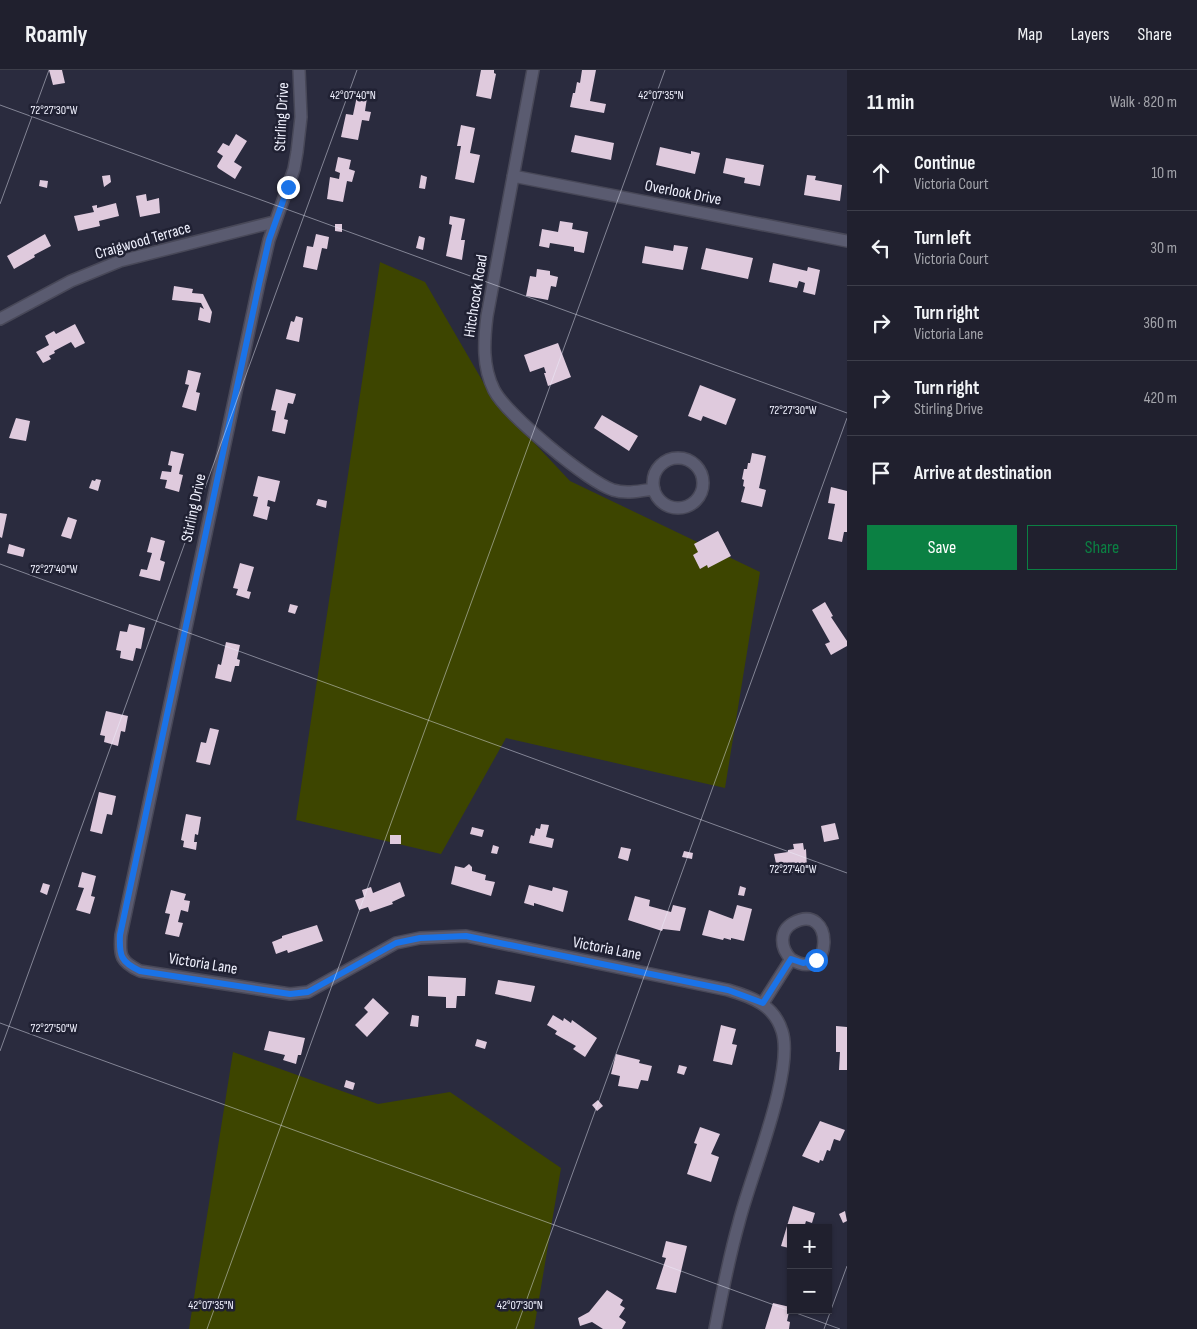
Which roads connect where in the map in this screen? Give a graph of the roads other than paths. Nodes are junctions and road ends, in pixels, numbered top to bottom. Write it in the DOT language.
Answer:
graph roads {
  1 [pos="299,70"];
  2 [pos="533,70"];
  3 [pos="513,176"];
  4 [pos="274,222"];
  5 [pos="847,241"];
  6 [pos="0,319"];
  7 [pos="654,489"];
  8 [pos="121,956"];
  9 [pos="791,959"];
  10 [pos="763,1003"];
  11 [pos="714,1329"];
  1 -- 4 [label="street, Stirling Drive"];
  2 -- 3 [label="street, Hitchcock Road"];
  3 -- 5 [label="street, Overlook Drive"];
  3 -- 7 [label="street, Hitchcock Road"];
  4 -- 6 [label="street, Craigwood Terrace"];
  4 -- 8 [label="street, Stirling Drive"];
  7 -- 7 [label="street"];
  8 -- 10 [label="street, Victoria Lane"];
  9 -- 10 [label="street"];
  10 -- 11 [label="street"];
}
